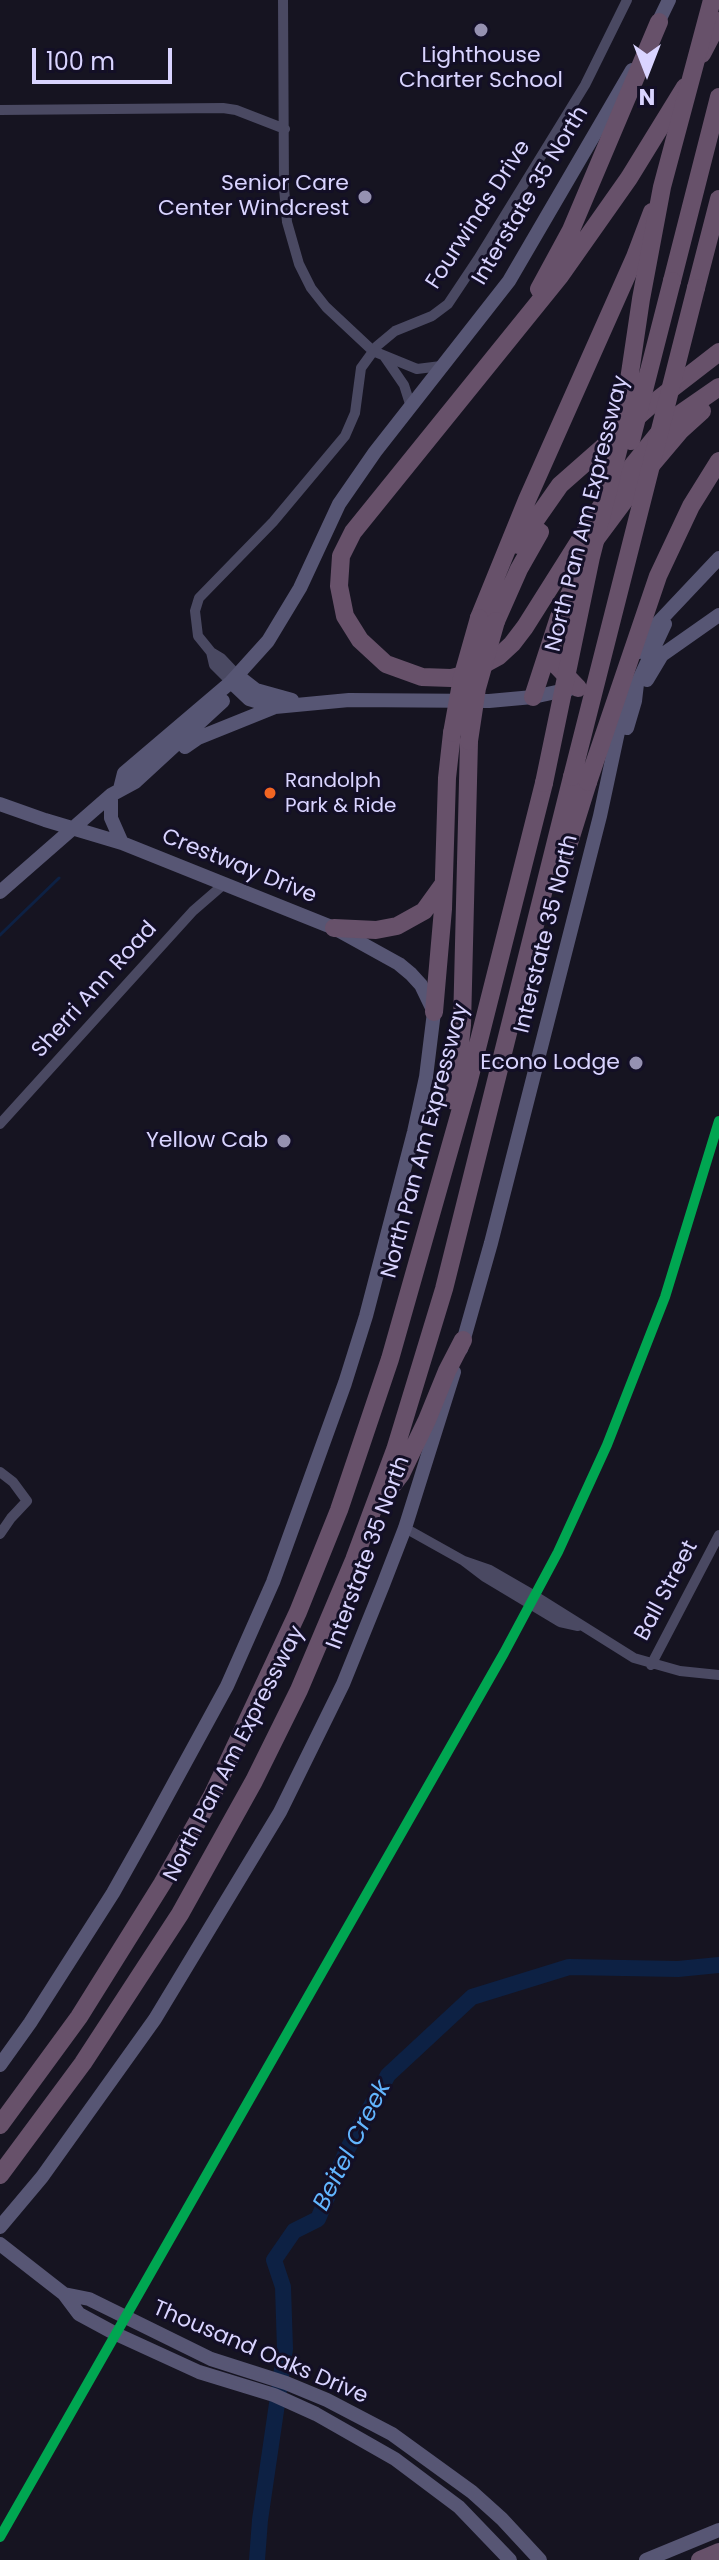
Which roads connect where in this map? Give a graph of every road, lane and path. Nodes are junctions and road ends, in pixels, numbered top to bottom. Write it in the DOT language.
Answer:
graph roads {
  1 [pos="283,0"];
  2 [pos="627,0"];
  3 [pos="669,0"];
  4 [pos="712,0"];
  5 [pos="719,21"];
  6 [pos="659,22"];
  7 [pos="719,97"];
  8 [pos="0,110"];
  9 [pos="285,129"];
  10 [pos="662,187"];
  11 [pos="719,199"];
  12 [pos="516,331"];
  13 [pos="719,352"];
  14 [pos="379,354"];
  15 [pos="445,364"];
  16 [pos="719,387"];
  17 [pos="719,396"];
  18 [pos="411,407"];
  19 [pos="603,447"];
  20 [pos="719,461"];
  21 [pos="719,558"];
  22 [pos="496,579"];
  23 [pos="675,606"];
  24 [pos="719,615"];
  25 [pos="488,619"];
  26 [pos="551,643"];
  27 [pos="216,655"];
  28 [pos="254,657"];
  29 [pos="631,670"];
  30 [pos="233,675"];
  31 [pos="578,688"];
  32 [pos="533,697"];
  33 [pos="635,701"];
  34 [pos="300,703"];
  35 [pos="275,707"];
  36 [pos="460,737"];
  37 [pos="148,771"];
  38 [pos="580,779"];
  39 [pos="544,783"];
  40 [pos="116,792"];
  41 [pos="0,804"];
  42 [pos="600,816"];
  43 [pos="74,829"];
  44 [pos="122,843"];
  45 [pos="444,883"];
  46 [pos="223,885"];
  47 [pos="0,892"];
  48 [pos="334,928"];
  49 [pos="434,1012"];
  50 [pos="0,1124"];
  51 [pos="454,1132"];
  52 [pos="463,1340"];
  53 [pos="0,1472"];
  54 [pos="372,1514"];
  55 [pos="405,1528"];
  56 [pos="0,1534"];
  57 [pos="719,1535"];
  58 [pos="651,1665"];
  59 [pos="719,1675"];
  60 [pos="0,2065"];
  61 [pos="0,2125"];
  62 [pos="4,2170"];
  63 [pos="25,2197"];
  64 [pos="0,2202"];
  65 [pos="0,2227"];
  66 [pos="0,2244"];
  67 [pos="64,2294"];
  68 [pos="426,2482"];
  69 [pos="502,2519"];
  70 [pos="719,2530"];
  71 [pos="719,2552"];
  72 [pos="510,2560"];
  73 [pos="540,2560"];
  74 [pos="646,2560"];
  75 [pos="700,2560"];
  1 -- 9 [label="street"];
  2 -- 14 [label="street, Fourwinds Drive"];
  3 -- 6 [label="main road, Interstate 35 North"];
  4 -- 10 [label="highway, bridge"];
  5 -- 12 [label="highway"];
  6 -- 12 [label="highway"];
  6 -- 15 [label="main road, Interstate 35 North"];
  7 -- 39 [label="highway, North Pan Am Expressway, bridge"];
  8 -- 9 [label="street"];
  9 -- 14 [label="street"];
  10 -- 22 [label="highway, bridge"];
  10 -- 39 [label="highway, bridge"];
  11 -- 38 [label="highway, North Pan Am Expressway, bridge"];
  12 -- 16 [label="highway"];
  13 -- 19 [label="highway"];
  14 -- 15 [label="street"];
  14 -- 18 [label="street"];
  14 -- 27 [label="street"];
  15 -- 18 [label="main road, Interstate 35 North"];
  17 -- 26 [label="highway"];
  18 -- 28 [label="main road, Interstate 35 North"];
  19 -- 22 [label="highway"];
  19 -- 25 [label="highway"];
  20 -- 38 [label="highway, bridge"];
  21 -- 23 [label="main road, Interstate 35 North"];
  22 -- 25 [label="highway"];
  23 -- 29 [label="main road, Interstate 35 North"];
  23 -- 33 [label="main road, Interstate 35 North"];
  24 -- 33 [label="main road"];
  25 -- 36 [label="highway, bridge"];
  26 -- 31 [label="highway"];
  26 -- 32 [label="highway"];
  27 -- 28 [label="street"];
  27 -- 30 [label="street"];
  28 -- 30 [label="main road, Interstate 35 North"];
  29 -- 31 [label="main road"];
  29 -- 42 [label="main road, Interstate 35 North"];
  30 -- 34 [label="main road"];
  30 -- 35 [label="main road"];
  30 -- 37 [label="main road"];
  30 -- 40 [label="main road"];
  31 -- 32 [label="main road"];
  32 -- 34 [label="main road"];
  33 -- 42 [label="main road, Interstate 35 North"];
  34 -- 35 [label="main road"];
  35 -- 37 [label="main road"];
  36 -- 45 [label="highway"];
  36 -- 51 [label="highway"];
  37 -- 40 [label="main road"];
  38 -- 54 [label="highway, North Pan Am Expressway"];
  39 -- 51 [label="highway, North Pan Am Expressway"];
  40 -- 43 [label="main road"];
  40 -- 44 [label="main road"];
  41 -- 43 [label="main road, Crestway Drive"];
  42 -- 52 [label="main road, Interstate 35 North"];
  43 -- 44 [label="main road, Crestway Drive"];
  43 -- 47 [label="main road"];
  44 -- 46 [label="main road, Crestway Drive"];
  45 -- 48 [label="highway"];
  45 -- 49 [label="highway"];
  46 -- 48 [label="main road, Crestway Drive"];
  46 -- 50 [label="street, Sherri Ann Road"];
  48 -- 49 [label="main road, Crestway Drive"];
  49 -- 60 [label="main road"];
  51 -- 61 [label="highway, North Pan Am Expressway"];
  52 -- 54 [label="highway"];
  52 -- 55 [label="main road, Interstate 35 North"];
  53 -- 56 [label="street"];
  54 -- 62 [label="highway, North Pan Am Expressway"];
  55 -- 58 [label="street"];
  55 -- 63 [label="main road, Interstate 35 North"];
  57 -- 58 [label="street, Ball Street"];
  58 -- 59 [label="street"];
  63 -- 64 [label="main road"];
  63 -- 65 [label="main road, Interstate 35 North"];
  66 -- 67 [label="main road, Thousand Oaks Drive"];
  67 -- 68 [label="main road, Thousand Oaks Drive"];
  67 -- 69 [label="main road, Thousand Oaks Drive"];
  68 -- 69 [label="main road"];
  68 -- 72 [label="main road, Thousand Oaks Drive"];
  69 -- 73 [label="main road, Thousand Oaks Drive"];
  70 -- 74 [label="main road"];
  71 -- 75 [label="highway"];
}
